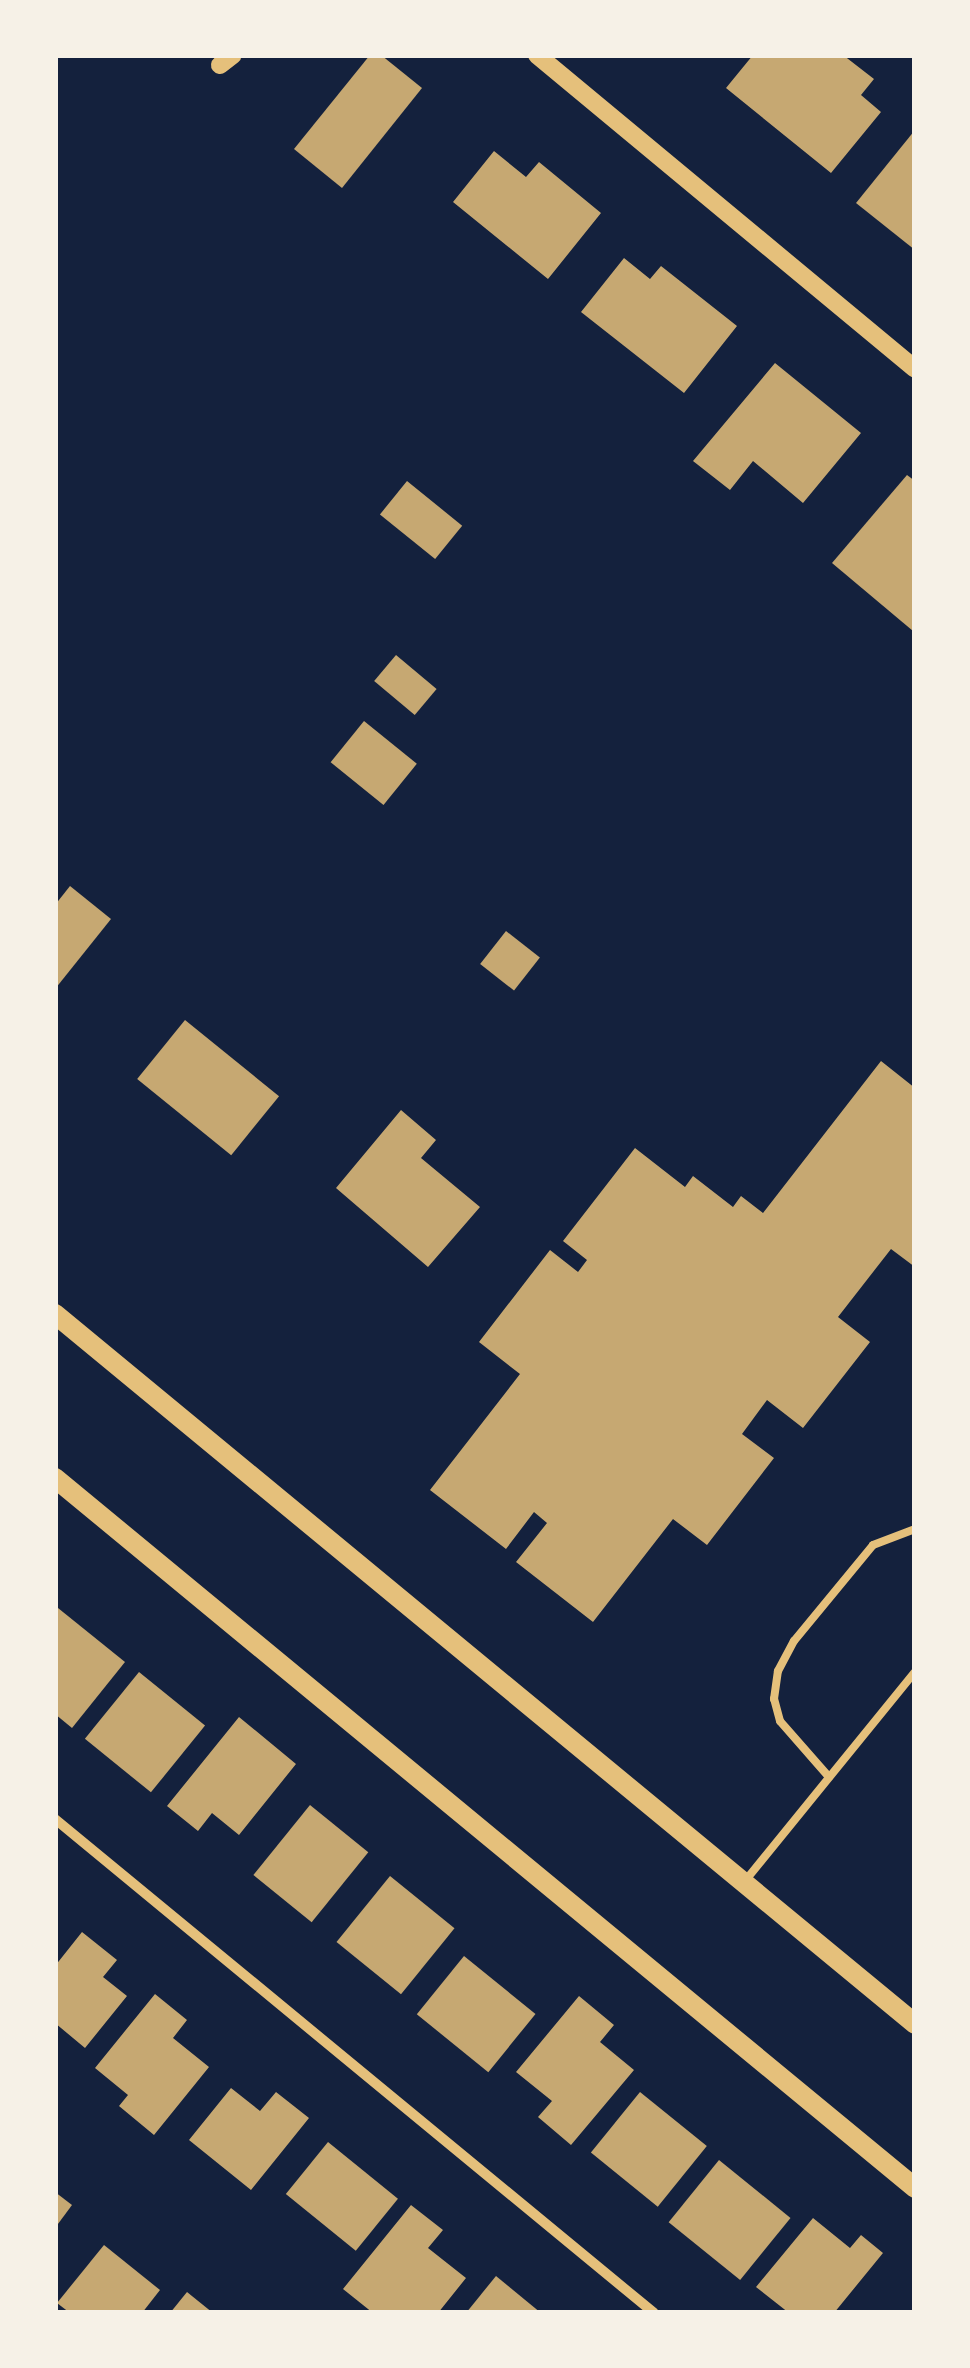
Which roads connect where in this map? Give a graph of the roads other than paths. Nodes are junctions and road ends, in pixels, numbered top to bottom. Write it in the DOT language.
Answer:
graph roads {
  1 [pos="537,55"];
  2 [pos="915,369"];
  3 [pos="55,1314"];
  4 [pos="55,1478"];
  5 [pos="915,1528"];
  6 [pos="915,1672"];
  7 [pos="829,1777"];
  8 [pos="55,1819"];
  9 [pos="742,1884"];
  10 [pos="915,2024"];
  11 [pos="915,2188"];
  12 [pos="654,2313"];
  1 -- 2 [label="street"];
  3 -- 9 [label="main road"];
  4 -- 11 [label="main road"];
  5 -- 7 [label="lane"];
  6 -- 7 [label="lane"];
  7 -- 9 [label="lane"];
  8 -- 12 [label="street"];
  9 -- 10 [label="main road"];
}
